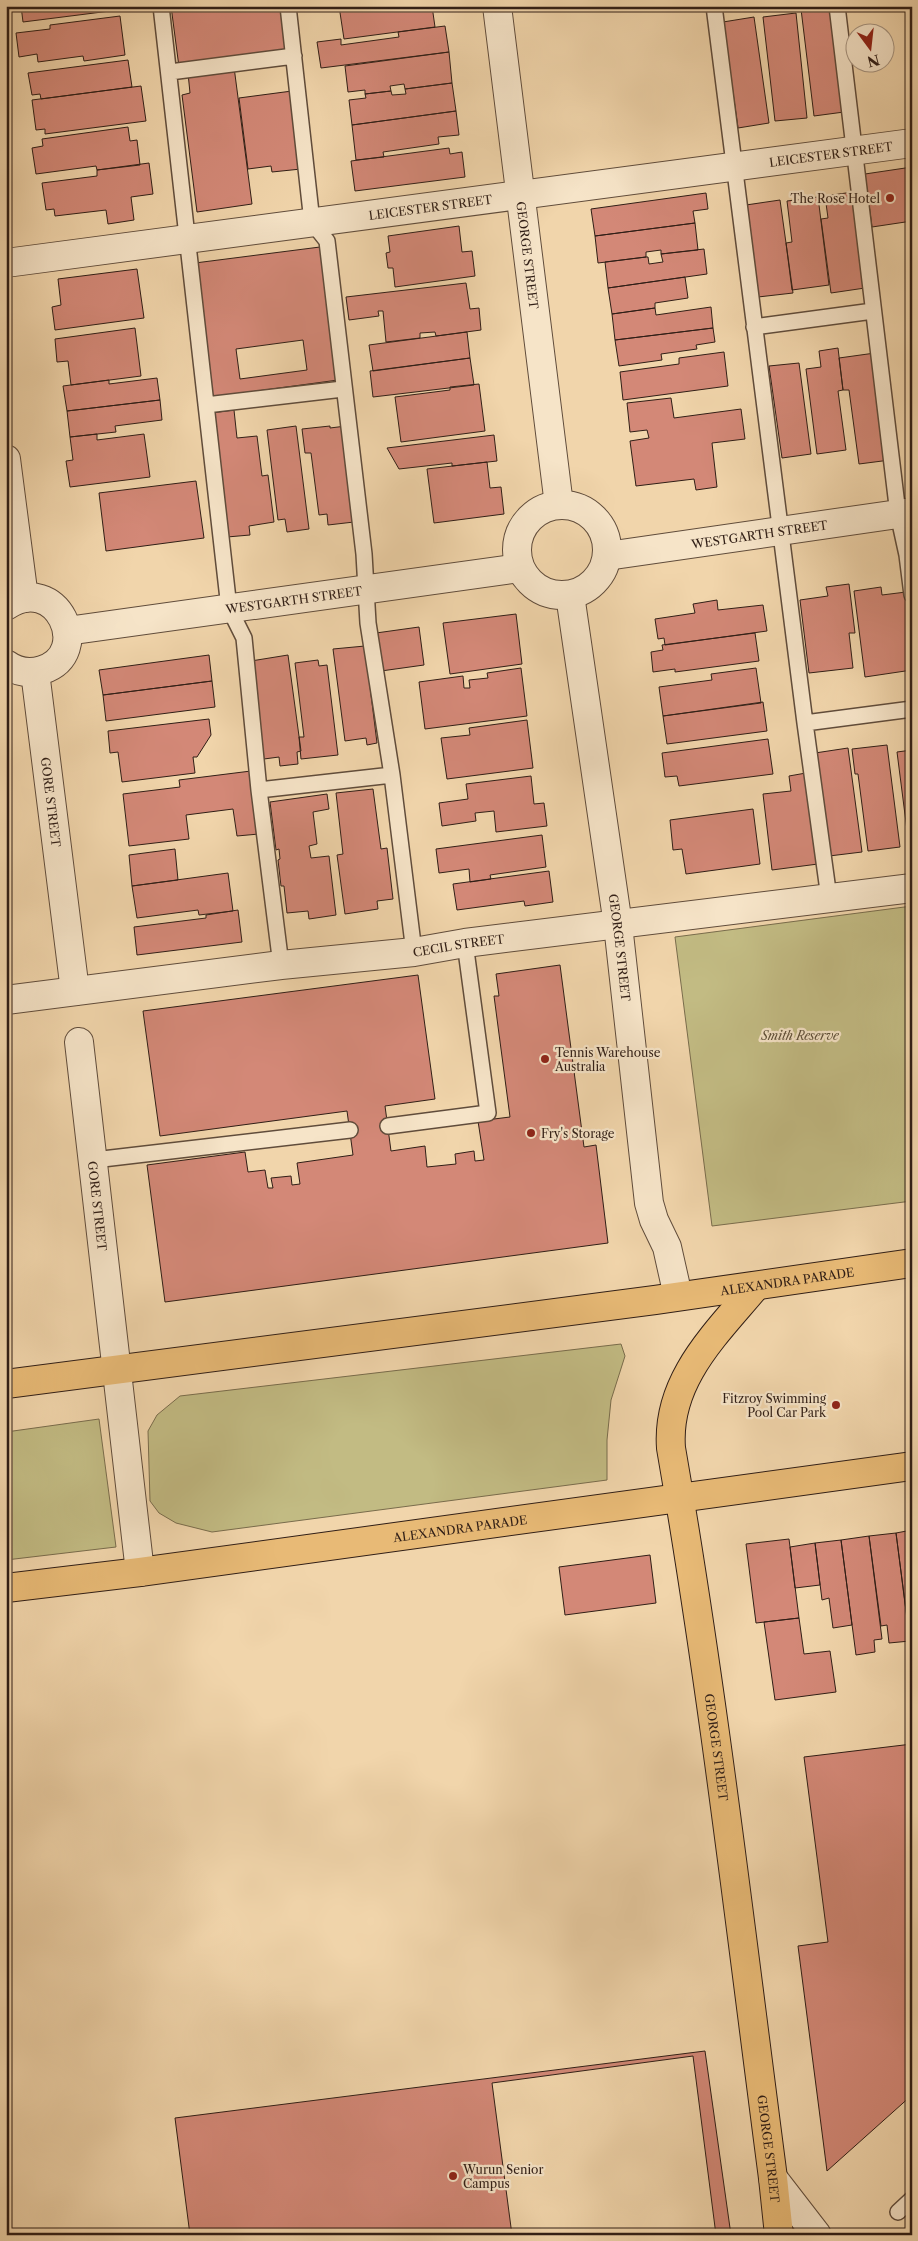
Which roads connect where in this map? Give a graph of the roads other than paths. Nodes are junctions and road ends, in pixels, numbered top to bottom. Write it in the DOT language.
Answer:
graph roads {
  1 [pos="161,6"];
  2 [pos="288,6"];
  3 [pos="497,6"];
  4 [pos="714,6"];
  5 [pos="836,6"];
  6 [pos="294,56"];
  7 [pos="170,72"];
  8 [pos="912,143"];
  9 [pos="856,151"];
  10 [pos="735,167"];
  11 [pos="520,195"];
  12 [pos="312,222"];
  13 [pos="188,239"];
  14 [pos="6,262"];
  15 [pos="873,311"];
  16 [pos="754,327"];
  17 [pos="343,389"];
  18 [pos="206,405"];
  19 [pos="6,459"];
  20 [pos="559,505"];
  21 [pos="905,513"];
  22 [pos="781,532"];
  23 [pos="607,556"];
  24 [pos="520,568"];
  25 [pos="366,590"];
  26 [pos="570,595"];
  27 [pos="912,595"];
  28 [pos="15,602"];
  29 [pos="229,608"];
  30 [pos="68,631"];
  31 [pos="6,664"];
  32 [pos="35,672"];
  33 [pos="912,709"];
  34 [pos="804,723"];
  35 [pos="392,775"];
  36 [pos="259,790"];
  37 [pos="912,888"];
  38 [pos="829,898"];
  39 [pos="618,925"];
  40 [pos="465,943"];
  41 [pos="414,952"];
  42 [pos="281,965"];
  43 [pos="75,991"];
  44 [pos="6,1000"];
  45 [pos="79,1042"];
  46 [pos="388,1126"];
  47 [pos="350,1130"];
  48 [pos="94,1160"];
  49 [pos="912,1264"];
  50 [pos="756,1286"];
  51 [pos="678,1296"];
  52 [pos="118,1370"];
  53 [pos="6,1384"];
  54 [pos="912,1466"];
  55 [pos="680,1498"];
  56 [pos="140,1572"];
  57 [pos="6,1588"];
  58 [pos="774,2178"];
  59 [pos="912,2199"];
  60 [pos="898,2212"];
  61 [pos="779,2235"];
  62 [pos="817,2235"];
  1 -- 7 [label="lane"];
  2 -- 6 [label="lane"];
  3 -- 11 [label="street, GEORGE STREET"];
  4 -- 10 [label="lane"];
  5 -- 9 [label="lane"];
  6 -- 7 [label="lane"];
  6 -- 12 [label="lane"];
  7 -- 13 [label="lane"];
  8 -- 9 [label="street, LEICESTER STREET"];
  9 -- 10 [label="street, LEICESTER STREET"];
  9 -- 15 [label="lane"];
  10 -- 11 [label="street, LEICESTER STREET"];
  10 -- 16 [label="lane"];
  11 -- 12 [label="street, LEICESTER STREET"];
  11 -- 20 [label="street, GEORGE STREET"];
  12 -- 13 [label="street, LEICESTER STREET"];
  12 -- 17 [label="lane"];
  13 -- 14 [label="street, LEICESTER STREET"];
  13 -- 18 [label="lane"];
  15 -- 16 [label="lane"];
  15 -- 21 [label="lane"];
  16 -- 22 [label="lane"];
  17 -- 18 [label="lane"];
  17 -- 25 [label="lane"];
  18 -- 29 [label="lane"];
  19 -- 28 [label="street"];
  20 -- 23 [label="street"];
  20 -- 24 [label="street"];
  21 -- 22 [label="street, WESTGARTH STREET"];
  21 -- 27 [label="lane"];
  22 -- 23 [label="street, WESTGARTH STREET"];
  22 -- 34 [label="lane"];
  23 -- 26 [label="street"];
  24 -- 25 [label="street, WESTGARTH STREET"];
  24 -- 26 [label="street"];
  25 -- 29 [label="street, WESTGARTH STREET"];
  25 -- 35 [label="lane"];
  26 -- 39 [label="street, GEORGE STREET"];
  28 -- 30 [label="street"];
  29 -- 30 [label="street, WESTGARTH STREET"];
  29 -- 36 [label="lane"];
  30 -- 32 [label="street"];
  31 -- 32 [label="street"];
  32 -- 43 [label="street, GORE STREET"];
  33 -- 34 [label="lane"];
  34 -- 38 [label="lane"];
  35 -- 36 [label="lane"];
  35 -- 41 [label="lane"];
  36 -- 42 [label="lane"];
  37 -- 38 [label="street, CECIL STREET"];
  38 -- 39 [label="street, CECIL STREET"];
  39 -- 40 [label="street, CECIL STREET"];
  39 -- 51 [label="street, GEORGE STREET"];
  40 -- 41 [label="street, CECIL STREET"];
  40 -- 46 [label="lane"];
  41 -- 42 [label="street, CECIL STREET"];
  42 -- 43 [label="street, CECIL STREET"];
  43 -- 44 [label="street, CECIL STREET"];
  45 -- 48 [label="street, GORE STREET"];
  47 -- 48 [label="lane"];
  48 -- 52 [label="street, GORE STREET"];
  49 -- 50 [label="main road, ALEXANDRA PARADE"];
  50 -- 51 [label="main road, ALEXANDRA PARADE"];
  50 -- 55 [label="main road, GEORGE STREET"];
  51 -- 52 [label="main road, ALEXANDRA PARADE"];
  52 -- 53 [label="main road, ALEXANDRA PARADE"];
  52 -- 56 [label="street, GORE STREET"];
  54 -- 55 [label="main road, ALEXANDRA PARADE"];
  55 -- 56 [label="main road, ALEXANDRA PARADE"];
  55 -- 58 [label="main road, GEORGE STREET"];
  56 -- 57 [label="main road, ALEXANDRA PARADE"];
  58 -- 61 [label="main road, GEORGE STREET"];
  58 -- 62 [label="street"];
  59 -- 60 [label="lane"];
}
